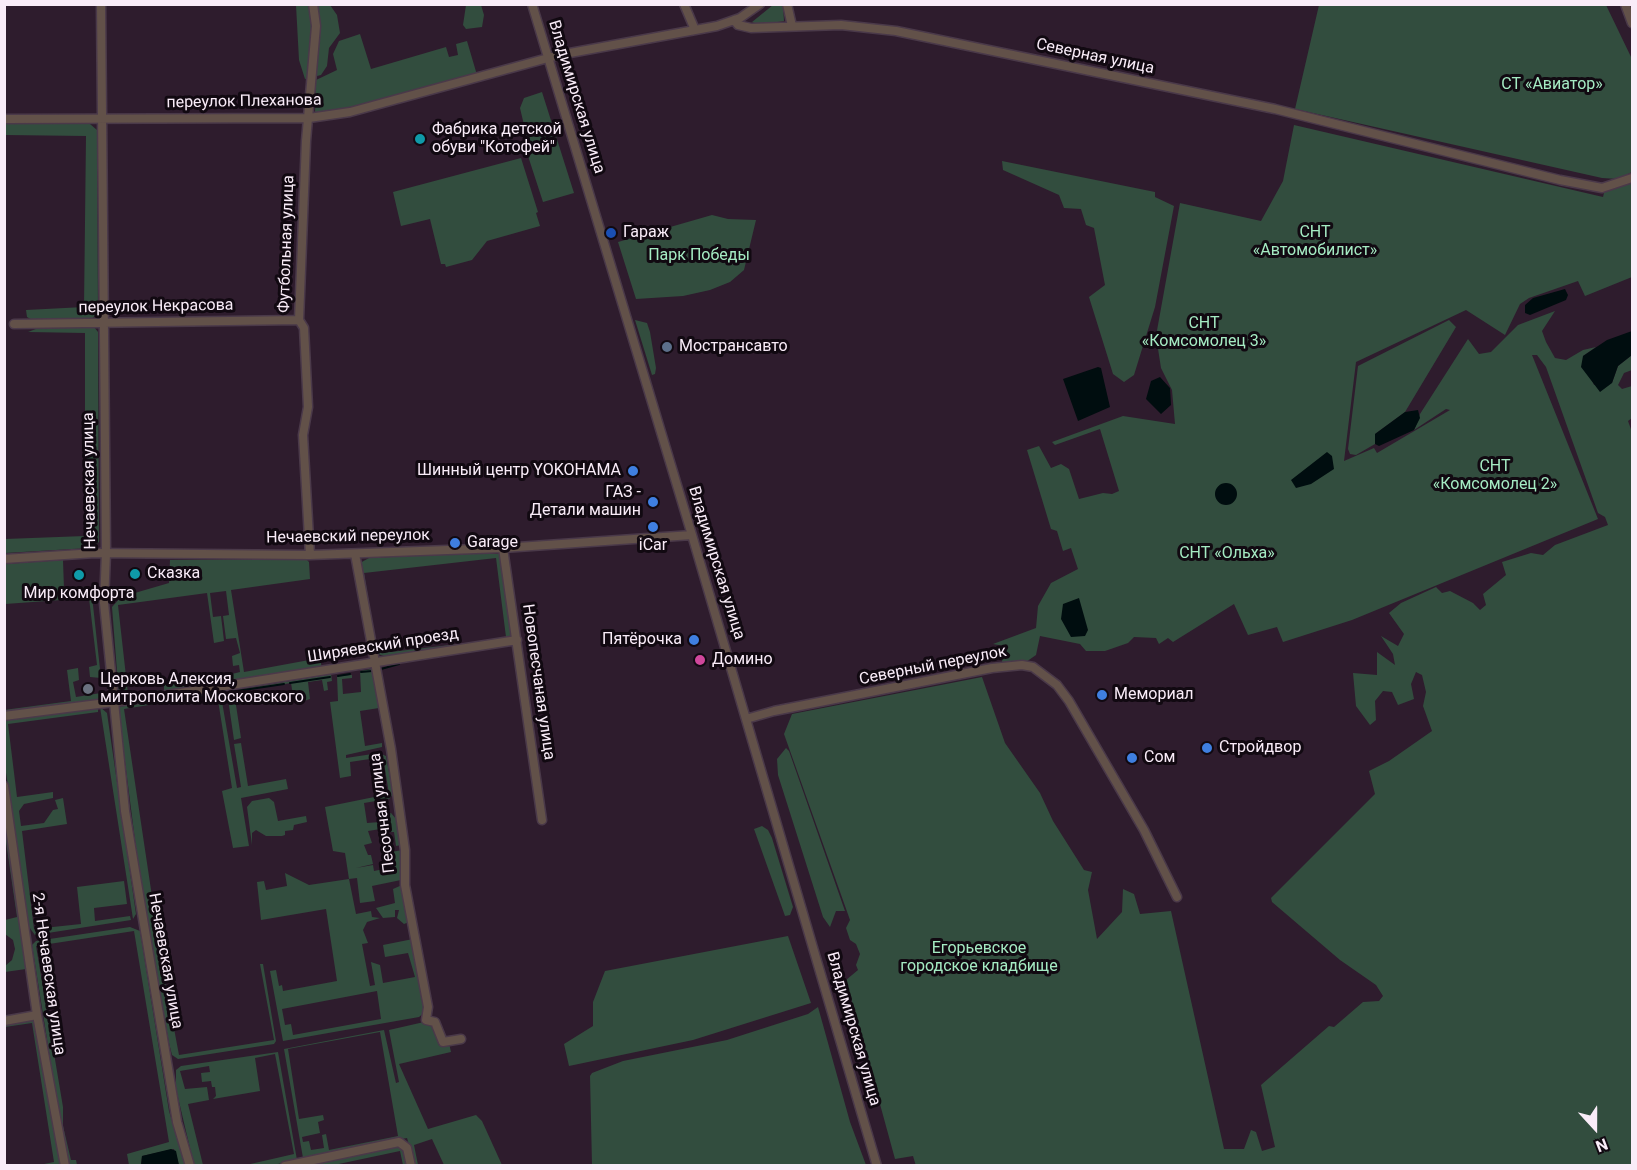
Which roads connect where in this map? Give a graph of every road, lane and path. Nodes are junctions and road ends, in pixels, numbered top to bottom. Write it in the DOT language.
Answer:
graph roads {
  1 [pos="101,4"];
  2 [pos="314,4"];
  3 [pos="532,4"];
  4 [pos="684,4"];
  5 [pos="760,4"];
  6 [pos="787,4"];
  7 [pos="1625,4"];
  8 [pos="734,20"];
  9 [pos="1632,23"];
  10 [pos="792,26"];
  11 [pos="695,30"];
  12 [pos="548,58"];
  13 [pos="309,118"];
  14 [pos="4,119"];
  15 [pos="103,119"];
  16 [pos="1632,178"];
  17 [pos="299,320"];
  18 [pos="103,323"];
  19 [pos="14,324"];
  20 [pos="692,535"];
  21 [pos="503,548"];
  22 [pos="106,553"];
  23 [pos="355,554"];
  24 [pos="310,555"];
  25 [pos="4,559"];
  26 [pos="517,640"];
  27 [pos="374,663"];
  28 [pos="112,702"];
  29 [pos="4,716"];
  30 [pos="746,719"];
  31 [pos="4,786"];
  32 [pos="542,820"];
  33 [pos="1177,897"];
  34 [pos="37,1015"];
  35 [pos="4,1021"];
  36 [pos="461,1039"];
  37 [pos="65,1166"];
  38 [pos="190,1166"];
  39 [pos="285,1166"];
  40 [pos="411,1166"];
  41 [pos="877,1166"];
  1 -- 15 [label="street, Нечаевская улица"];
  2 -- 13 [label="street, Футбольная улица"];
  3 -- 12 [label="street, Владимирская улица"];
  4 -- 11 [label="street"];
  5 -- 8 [label="street"];
  6 -- 10 [label="street"];
  7 -- 9 [label="street"];
  8 -- 10 [label="street, Северная улица"];
  8 -- 11 [label="street, Северная улица"];
  10 -- 16 [label="street, Северная улица"];
  11 -- 12 [label="street, Северная улица"];
  12 -- 13 [label="street, переулок Плеханова"];
  12 -- 20 [label="street, Владимирская улица"];
  13 -- 15 [label="street, переулок Плеханова"];
  13 -- 17 [label="street, Футбольная улица"];
  14 -- 15 [label="street, переулок Плеханова"];
  15 -- 18 [label="street, Нечаевская улица"];
  17 -- 18 [label="street, переулок Некрасова"];
  17 -- 24 [label="street, Футбольная улица"];
  18 -- 19 [label="street, переулок Некрасова"];
  18 -- 22 [label="street, Нечаевская улица"];
  20 -- 21 [label="street, Нечаевский переулок"];
  20 -- 30 [label="street, Владимирская улица"];
  21 -- 23 [label="street, Нечаевский переулок"];
  21 -- 26 [label="street, Новопесчаная улица"];
  22 -- 24 [label="street, Нечаевский переулок"];
  22 -- 25 [label="street, Нечаевский переулок"];
  22 -- 28 [label="street, Нечаевская улица"];
  23 -- 24 [label="street, Нечаевский переулок"];
  23 -- 27 [label="street, Песочная улица"];
  26 -- 27 [label="street, Ширяевский проезд"];
  26 -- 32 [label="street, Новопесчаная улица"];
  27 -- 28 [label="street, Ширяевский проезд"];
  27 -- 36 [label="street, Песочная улица"];
  28 -- 29 [label="street, Ширяевский проезд"];
  28 -- 38 [label="street, Нечаевская улица"];
  30 -- 33 [label="street, Северный переулок"];
  30 -- 41 [label="street, Владимирская улица"];
  31 -- 34 [label="street, 2-я Нечаевская улица"];
  34 -- 35 [label="street"];
  34 -- 37 [label="street, 2-я Нечаевская улица"];
  39 -- 40 [label="street"];
}
